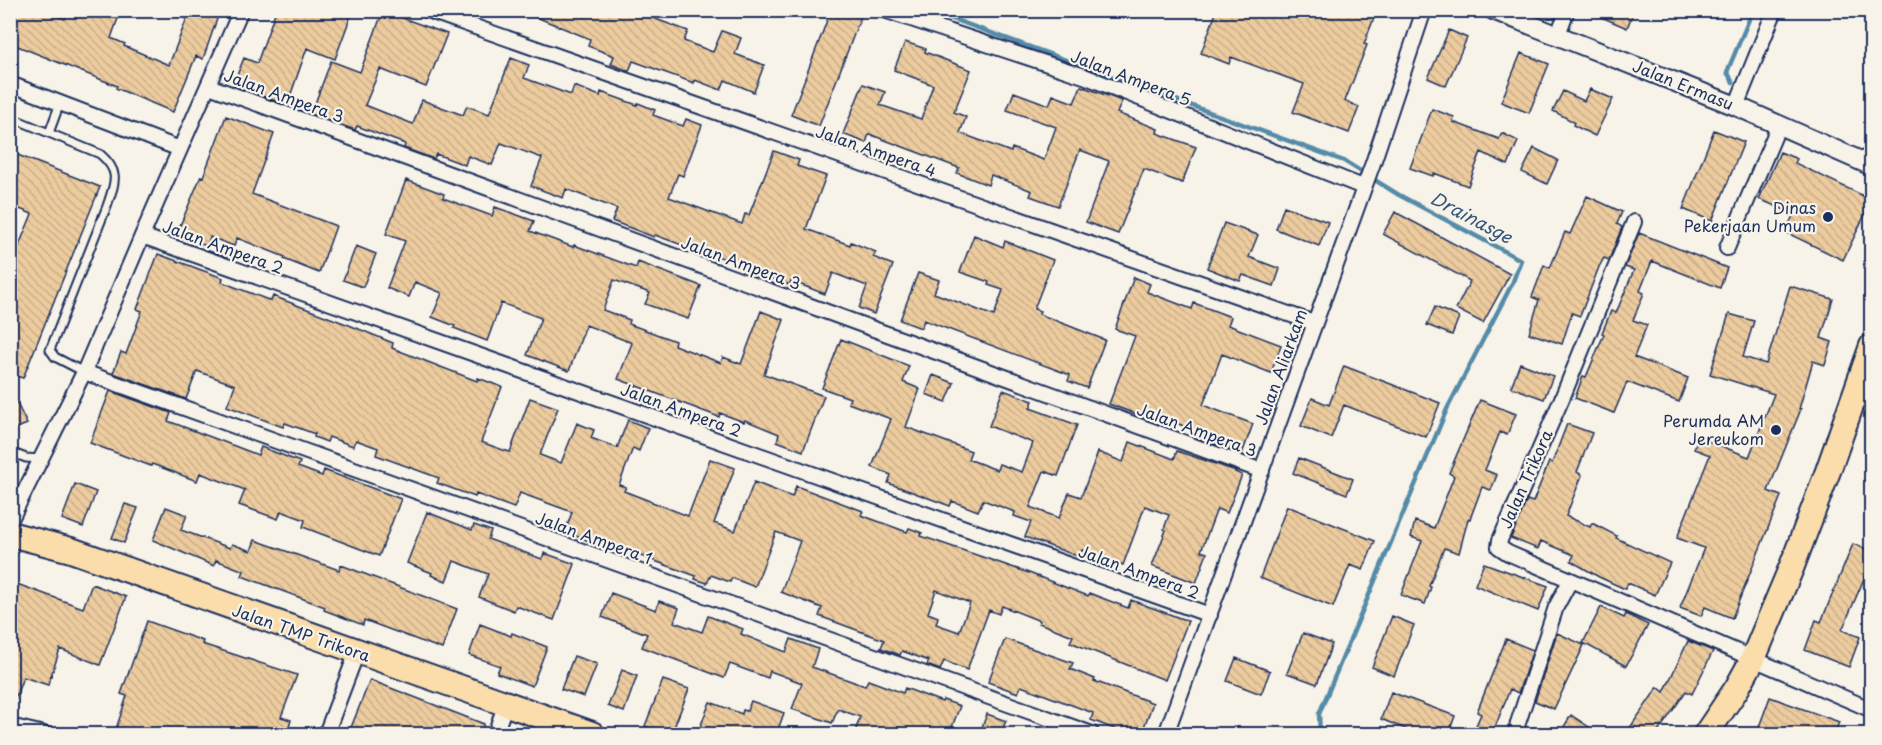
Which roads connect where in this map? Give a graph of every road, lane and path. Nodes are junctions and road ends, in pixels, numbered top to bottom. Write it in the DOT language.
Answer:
graph roads {
  1 [pos="242,10"];
  2 [pos="427,10"];
  3 [pos="884,10"];
  4 [pos="1424,10"];
  5 [pos="1493,10"];
  6 [pos="1567,10"];
  7 [pos="1775,10"];
  8 [pos="1558,34"];
  9 [pos="10,84"];
  10 [pos="209,86"];
  11 [pos="60,103"];
  12 [pos="1736,106"];
  13 [pos="10,117"];
  14 [pos="1779,125"];
  15 [pos="49,133"];
  16 [pos="180,149"];
  17 [pos="1872,166"];
  18 [pos="1364,183"];
  19 [pos="1634,222"];
  20 [pos="142,236"];
  21 [pos="1727,248"];
  22 [pos="1314,324"];
  23 [pos="1872,346"];
  24 [pos="84,372"];
  25 [pos="1865,387"];
  26 [pos="10,453"];
  27 [pos="40,459"];
  28 [pos="1262,471"];
  29 [pos="10,522"];
  30 [pos="10,534"];
  31 [pos="1570,581"];
  32 [pos="1210,615"];
  33 [pos="357,652"];
  34 [pos="1752,659"];
  35 [pos="506,703"];
  36 [pos="1872,710"];
  37 [pos="10,726"];
  38 [pos="39,734"];
  39 [pos="326,735"];
  40 [pos="495,735"];
  41 [pos="592,735"];
  42 [pos="1092,735"];
  43 [pos="1166,735"];
  44 [pos="1516,735"];
  45 [pos="1706,735"];
  1 -- 10 [label="street"];
  2 -- 22 [label="street, Jalan Ampera 4"];
  3 -- 18 [label="street, Jalan Ampera 5"];
  4 -- 18 [label="street, Jalan Aliarkam"];
  5 -- 8 [label="street, Jalan Ermasu"];
  6 -- 8 [label="street"];
  7 -- 12 [label="street"];
  8 -- 12 [label="street, Jalan Ermasu"];
  9 -- 11 [label="street"];
  10 -- 16 [label="street"];
  10 -- 28 [label="street, Jalan Ampera 3"];
  11 -- 15 [label="lane"];
  11 -- 16 [label="street"];
  12 -- 14 [label="street, Jalan Ermasu"];
  13 -- 15 [label="lane"];
  14 -- 17 [label="street, Jalan Ermasu"];
  14 -- 21 [label="street"];
  15 -- 24 [label="lane"];
  16 -- 20 [label="street"];
  18 -- 22 [label="street, Jalan Aliarkam"];
  19 -- 31 [label="street, Jalan Trikora"];
  20 -- 24 [label="street"];
  20 -- 32 [label="street, Jalan Ampera 2"];
  22 -- 28 [label="street, Jalan Aliarkam"];
  23 -- 25 [label="highway"];
  24 -- 27 [label="street"];
  24 -- 42 [label="street, Jalan Ampera 1"];
  25 -- 34 [label="highway"];
  26 -- 27 [label="lane"];
  27 -- 29 [label="street"];
  28 -- 32 [label="street, Jalan Aliarkam"];
  30 -- 33 [label="highway, Jalan TMP Trikora"];
  31 -- 34 [label="street, Jalan Trikora"];
  31 -- 44 [label="street"];
  32 -- 43 [label="street, Jalan Aliarkam"];
  33 -- 35 [label="highway, Jalan TMP Trikora"];
  33 -- 39 [label="street"];
  34 -- 36 [label="street, Jalan Trikora"];
  34 -- 45 [label="highway"];
  35 -- 40 [label="street"];
  35 -- 41 [label="highway, Jalan TMP Trikora"];
  37 -- 38 [label="street"];
}
